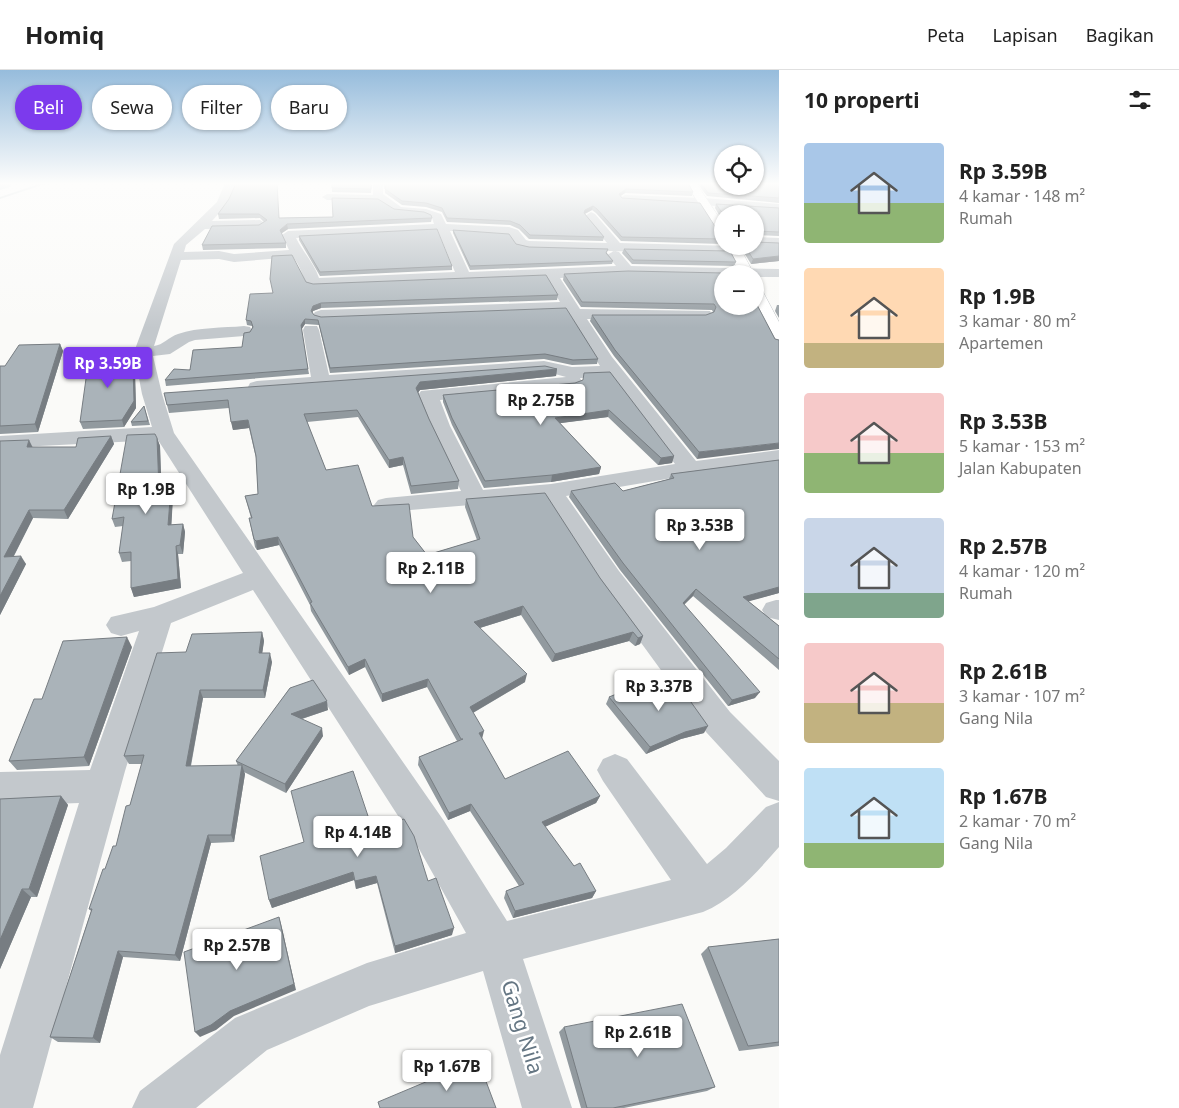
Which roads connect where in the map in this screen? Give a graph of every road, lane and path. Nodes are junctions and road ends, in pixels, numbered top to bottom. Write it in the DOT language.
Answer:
graph roads {
  1 [pos="195,231"];
  2 [pos="355,231"];
  3 [pos="443,231"];
  4 [pos="510,231"];
  5 [pos="606,231"];
  6 [pos="764,241"];
  7 [pos="779,242"];
  8 [pos="612,247"];
  9 [pos="714,248"];
  10 [pos="297,253"];
  11 [pos="176,256"];
  12 [pos="454,265"];
  13 [pos="326,266"];
  14 [pos="308,267"];
  15 [pos="627,270"];
  16 [pos="714,271"];
  17 [pos="764,273"];
  18 [pos="779,273"];
  19 [pos="550,274"];
  20 [pos="764,308"];
  21 [pos="573,310"];
  22 [pos="704,314"];
  23 [pos="321,315"];
  24 [pos="311,330"];
  25 [pos="244,331"];
  26 [pos="779,339"];
  27 [pos="143,352"];
  28 [pos="459,355"];
  29 [pos="419,366"];
  30 [pos="616,374"];
  31 [pos="320,375"];
  32 [pos="236,388"];
  33 [pos="164,433"];
  34 [pos="0,442"];
  35 [pos="779,457"];
  36 [pos="690,468"];
  37 [pos="551,491"];
  38 [pos="475,497"];
  39 [pos="386,505"];
  40 [pos="261,576"];
  41 [pos="159,616"];
  42 [pos="121,625"];
  43 [pos="615,770"];
  44 [pos="779,785"];
  45 [pos="103,786"];
  46 [pos="0,790"];
  47 [pos="779,820"];
  48 [pos="703,892"];
  49 [pos="497,945"];
  50 [pos="8,1108"];
  51 [pos="157,1108"];
  52 [pos="547,1108"];
  1 -- 11 [label="street"];
  2 -- 10 [label="street"];
  3 -- 12 [label="street"];
  4 -- 8 [label="street"];
  5 -- 8 [label="street"];
  6 -- 7 [label="street"];
  8 -- 9 [label="street"];
  8 -- 15 [label="street"];
  10 -- 11 [label="street"];
  10 -- 14 [label="street"];
  11 -- 27 [label="street"];
  12 -- 14 [label="street"];
  12 -- 19 [label="street"];
  13 -- 14 [label="street"];
  15 -- 16 [label="street"];
  15 -- 19 [label="street"];
  17 -- 18 [label="street"];
  19 -- 21 [label="street"];
  20 -- 26 [label="main road"];
  21 -- 22 [label="street"];
  21 -- 23 [label="street"];
  21 -- 30 [label="street"];
  24 -- 31 [label="street"];
  25 -- 27 [label="street"];
  27 -- 33 [label="street, Gang Nila"];
  28 -- 29 [label="street"];
  29 -- 30 [label="street"];
  29 -- 31 [label="street"];
  30 -- 36 [label="street"];
  30 -- 38 [label="street"];
  31 -- 32 [label="street"];
  33 -- 34 [label="street"];
  33 -- 40 [label="street, Gang Nila"];
  35 -- 36 [label="street"];
  36 -- 37 [label="street"];
  37 -- 38 [label="street"];
  37 -- 44 [label="street"];
  38 -- 39 [label="street"];
  40 -- 41 [label="street"];
  40 -- 49 [label="street, Gang Nila"];
  41 -- 42 [label="street"];
  41 -- 45 [label="street"];
  43 -- 48 [label="street"];
  45 -- 46 [label="street"];
  45 -- 50 [label="street"];
  47 -- 48 [label="street"];
  48 -- 49 [label="street"];
  49 -- 51 [label="street"];
  49 -- 52 [label="street, Gang Nila"];
}
